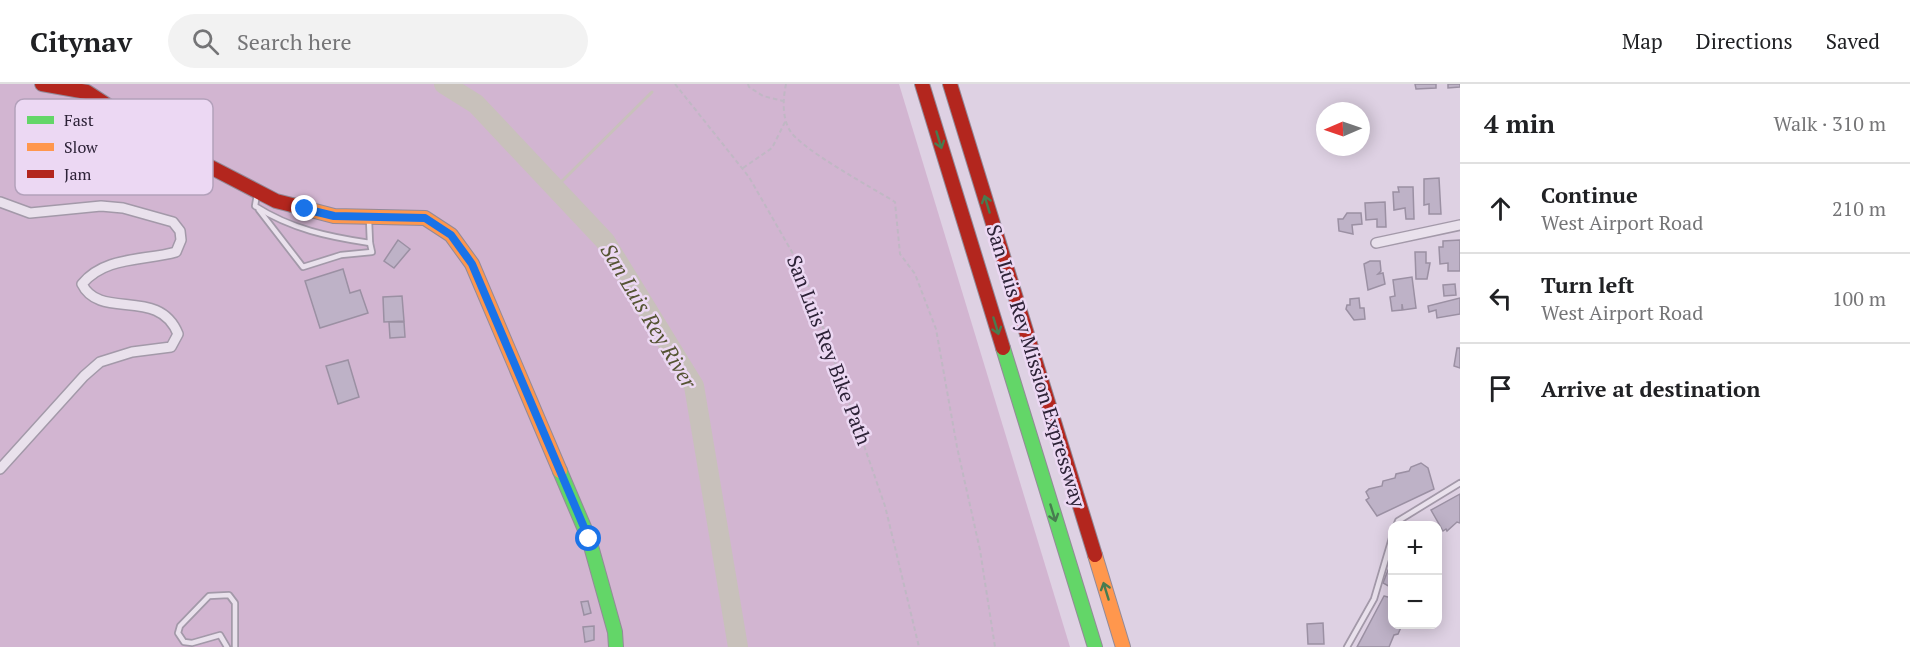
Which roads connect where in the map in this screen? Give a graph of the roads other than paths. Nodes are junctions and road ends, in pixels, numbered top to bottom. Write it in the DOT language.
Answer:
graph roads {
  1 [pos="42,84"];
  2 [pos="922,84"];
  3 [pos="950,84"];
  4 [pos="98,99"];
  5 [pos="213,168"];
  6 [pos="258,191"];
  7 [pos="0,202"];
  8 [pos="255,206"];
  9 [pos="369,216"];
  10 [pos="1460,225"];
  11 [pos="370,243"];
  12 [pos="1376,243"];
  13 [pos="0,470"];
  14 [pos="1460,483"];
  15 [pos="1398,521"];
  16 [pos="1388,552"];
  17 [pos="227,647"];
  18 [pos="235,647"];
  19 [pos="616,647"];
  20 [pos="1095,647"];
  21 [pos="1123,647"];
  22 [pos="1347,647"];
  1 -- 4 [label="main road"];
  2 -- 20 [label="main road, San Luis Rey Mission Expressway, one-way"];
  21 -- 3 [label="main road, San Luis Rey Mission Expressway, one-way"];
  5 -- 6 [label="main road"];
  6 -- 8 [label="lane"];
  6 -- 9 [label="main road"];
  7 -- 13 [label="street"];
  8 -- 11 [label="lane"];
  8 -- 11 [label="lane"];
  9 -- 11 [label="lane"];
  9 -- 19 [label="main road"];
  10 -- 12 [label="street"];
  14 -- 15 [label="lane"];
  16 -- 22 [label="lane"];
  17 -- 18 [label="lane"];
}
